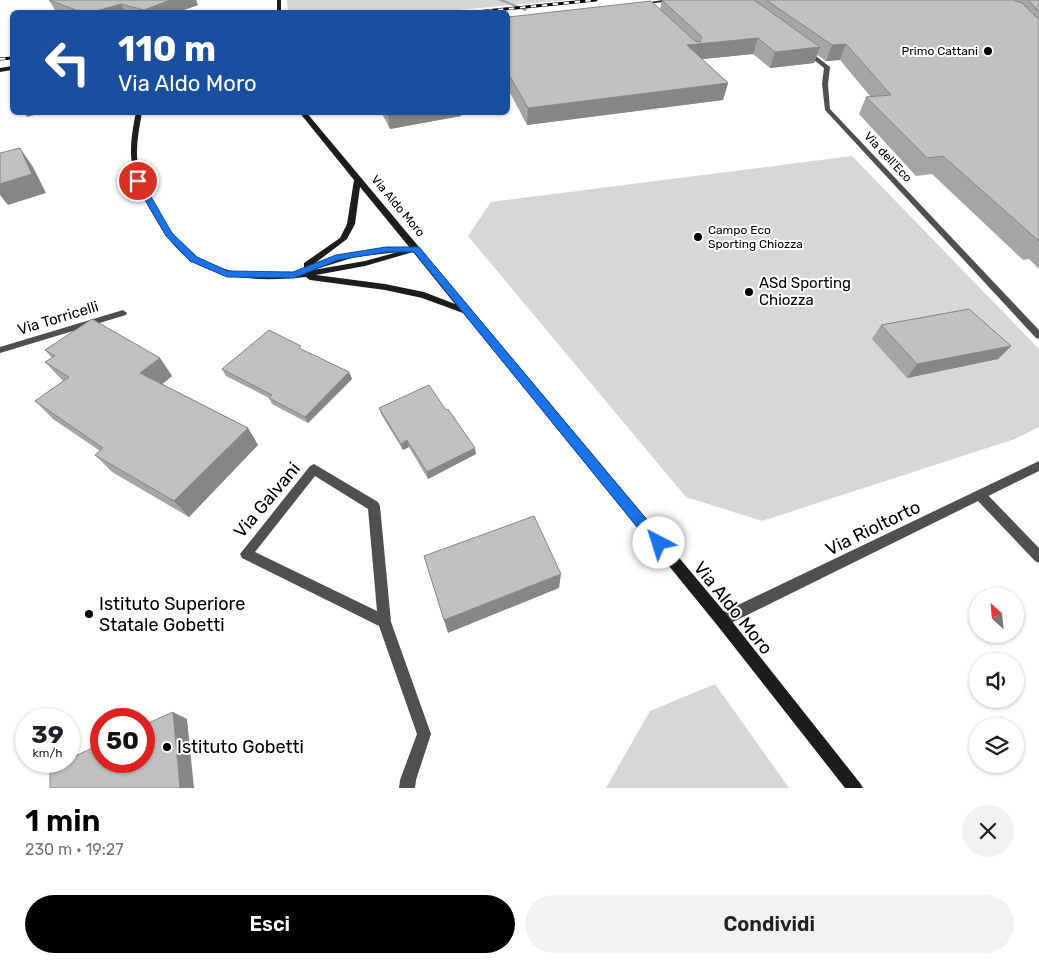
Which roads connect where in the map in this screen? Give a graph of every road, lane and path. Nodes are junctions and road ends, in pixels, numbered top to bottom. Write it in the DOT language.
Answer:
graph roads {
  1 [pos="675,0"];
  2 [pos="631,4"];
  3 [pos="803,49"];
  4 [pos="140,115"];
  5 [pos="304,115"];
  6 [pos="358,180"];
  7 [pos="416,249"];
  8 [pos="294,275"];
  9 [pos="468,312"];
  10 [pos="123,313"];
  11 [pos="1039,336"];
  12 [pos="0,350"];
  13 [pos="1039,466"];
  14 [pos="981,496"];
  15 [pos="1039,557"];
  16 [pos="722,620"];
  17 [pos="384,622"];
  18 [pos="407,788"];
  19 [pos="855,788"];
  1 -- 2 [label="main road"];
  3 -- 11 [label="street, Via dell'Eco"];
  4 -- 8 [label="main road, Via Aldo Moro"];
  5 -- 6 [label="main road, Via Aldo Moro"];
  6 -- 7 [label="main road, Via Aldo Moro"];
  6 -- 8 [label="main road, Via Aldo Moro"];
  7 -- 8 [label="main road, Via Aldo Moro"];
  7 -- 8 [label="main road, Via Aldo Moro"];
  7 -- 9 [label="main road, Via Aldo Moro"];
  8 -- 9 [label="main road, Via Aldo Moro"];
  9 -- 16 [label="main road, Via Aldo Moro"];
  10 -- 12 [label="street, Via Torricelli"];
  13 -- 14 [label="street, Via Rioltorto"];
  14 -- 15 [label="street"];
  14 -- 16 [label="street, Via Rioltorto"];
  16 -- 19 [label="main road, Via Aldo Moro"];
  17 -- 17 [label="street, Via Galvani"];
  17 -- 18 [label="street, Via Galvani"];
}
